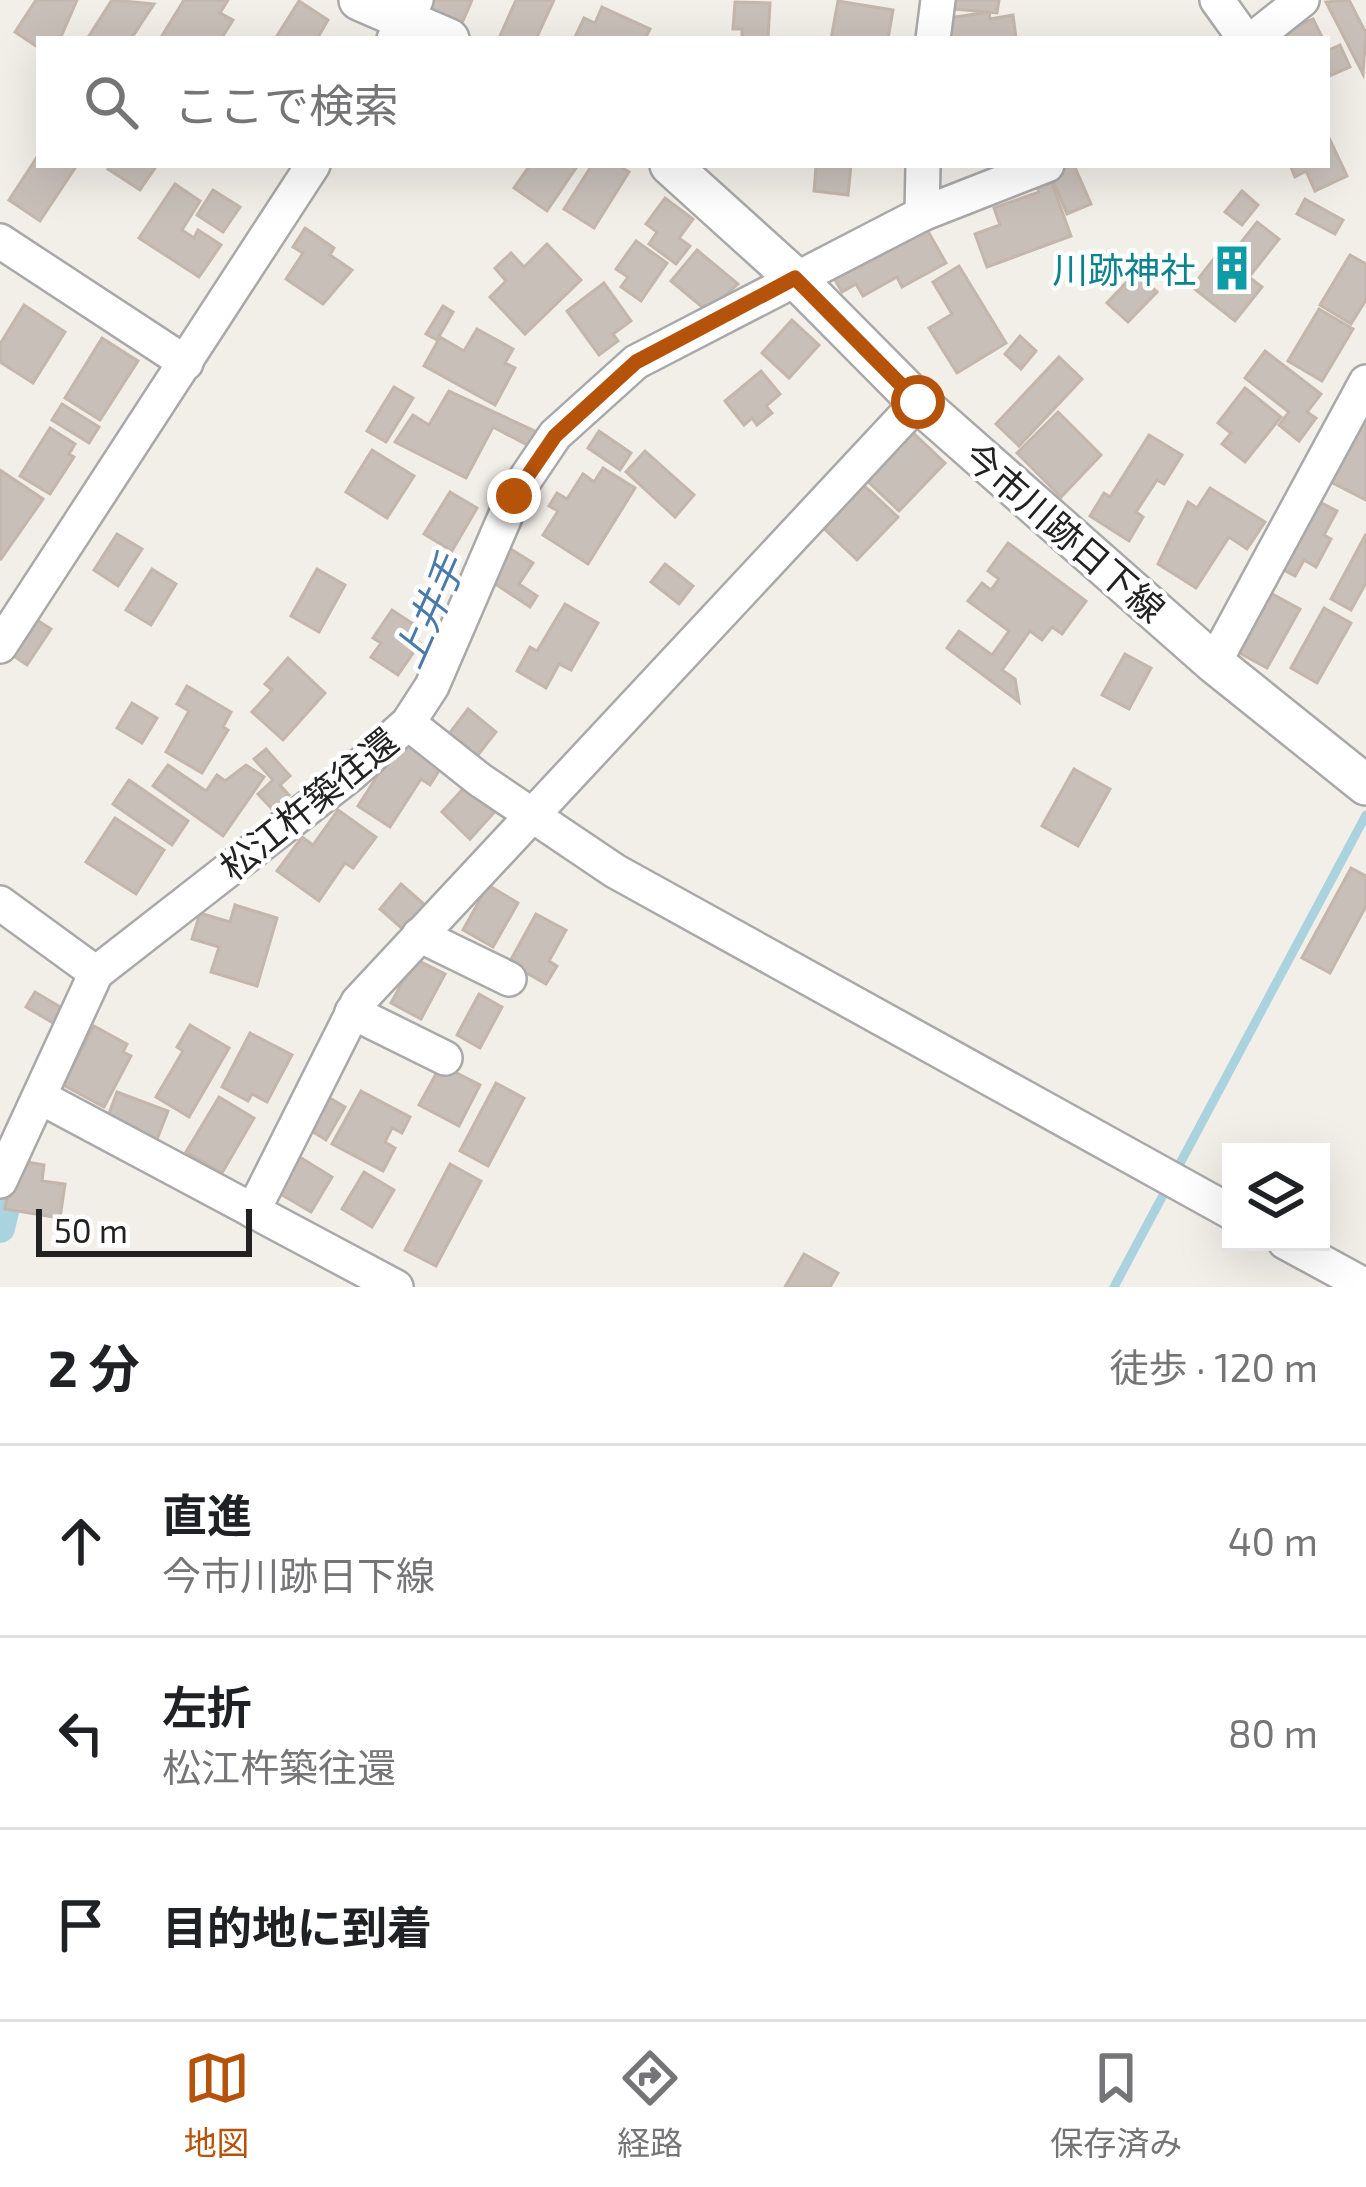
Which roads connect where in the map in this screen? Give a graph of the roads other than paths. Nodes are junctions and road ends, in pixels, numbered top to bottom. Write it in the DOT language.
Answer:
graph roads {
  1 [pos="359,0"];
  2 [pos="938,0"];
  3 [pos="1217,0"];
  4 [pos="1302,0"];
  5 [pos="406,19"];
  6 [pos="442,36"];
  7 [pos="933,36"];
  8 [pos="1247,36"];
  9 [pos="1253,36"];
  10 [pos="312,168"];
  11 [pos="673,168"];
  12 [pos="923,168"];
  13 [pos="1038,168"];
  14 [pos="922,214"];
  15 [pos="0,242"];
  16 [pos="795,278"];
  17 [pos="186,363"];
  18 [pos="1366,382"];
  19 [pos="918,402"];
  20 [pos="0,646"];
  21 [pos="1214,663"];
  22 [pos="408,723"];
  23 [pos="1366,785"];
  24 [pos="530,814"];
  25 [pos="0,904"];
  26 [pos="419,935"];
  27 [pos="96,973"];
  28 [pos="508,979"];
  29 [pos="352,1012"];
  30 [pos="445,1058"];
  31 [pos="40,1096"];
  32 [pos="0,1180"];
  33 [pos="1222,1207"];
  34 [pos="253,1211"];
  35 [pos="1302,1251"];
  36 [pos="1366,1286"];
  37 [pos="397,1287"];
  1 -- 5 [label="street"];
  2 -- 7 [label="street"];
  3 -- 8 [label="street"];
  4 -- 9 [label="street"];
  5 -- 6 [label="street"];
  10 -- 17 [label="street"];
  11 -- 16 [label="street, 今市川跡日下線"];
  12 -- 14 [label="street"];
  13 -- 14 [label="street, 松江杵築往還"];
  14 -- 16 [label="street, 松江杵築往還"];
  15 -- 17 [label="street"];
  16 -- 19 [label="street, 今市川跡日下線"];
  16 -- 22 [label="street, 松江杵築往還"];
  17 -- 20 [label="street"];
  18 -- 21 [label="street"];
  19 -- 21 [label="street, 今市川跡日下線"];
  19 -- 24 [label="street"];
  21 -- 23 [label="street, 今市川跡日下線"];
  22 -- 24 [label="street"];
  22 -- 27 [label="street, 松江杵築往還"];
  24 -- 26 [label="street"];
  24 -- 33 [label="street"];
  25 -- 27 [label="street"];
  26 -- 28 [label="street"];
  26 -- 29 [label="street"];
  27 -- 31 [label="street, 松江杵築往還"];
  29 -- 30 [label="street"];
  29 -- 34 [label="street"];
  31 -- 32 [label="street, 松江杵築往還"];
  31 -- 34 [label="street"];
  34 -- 37 [label="street"];
  35 -- 36 [label="street"];
}
